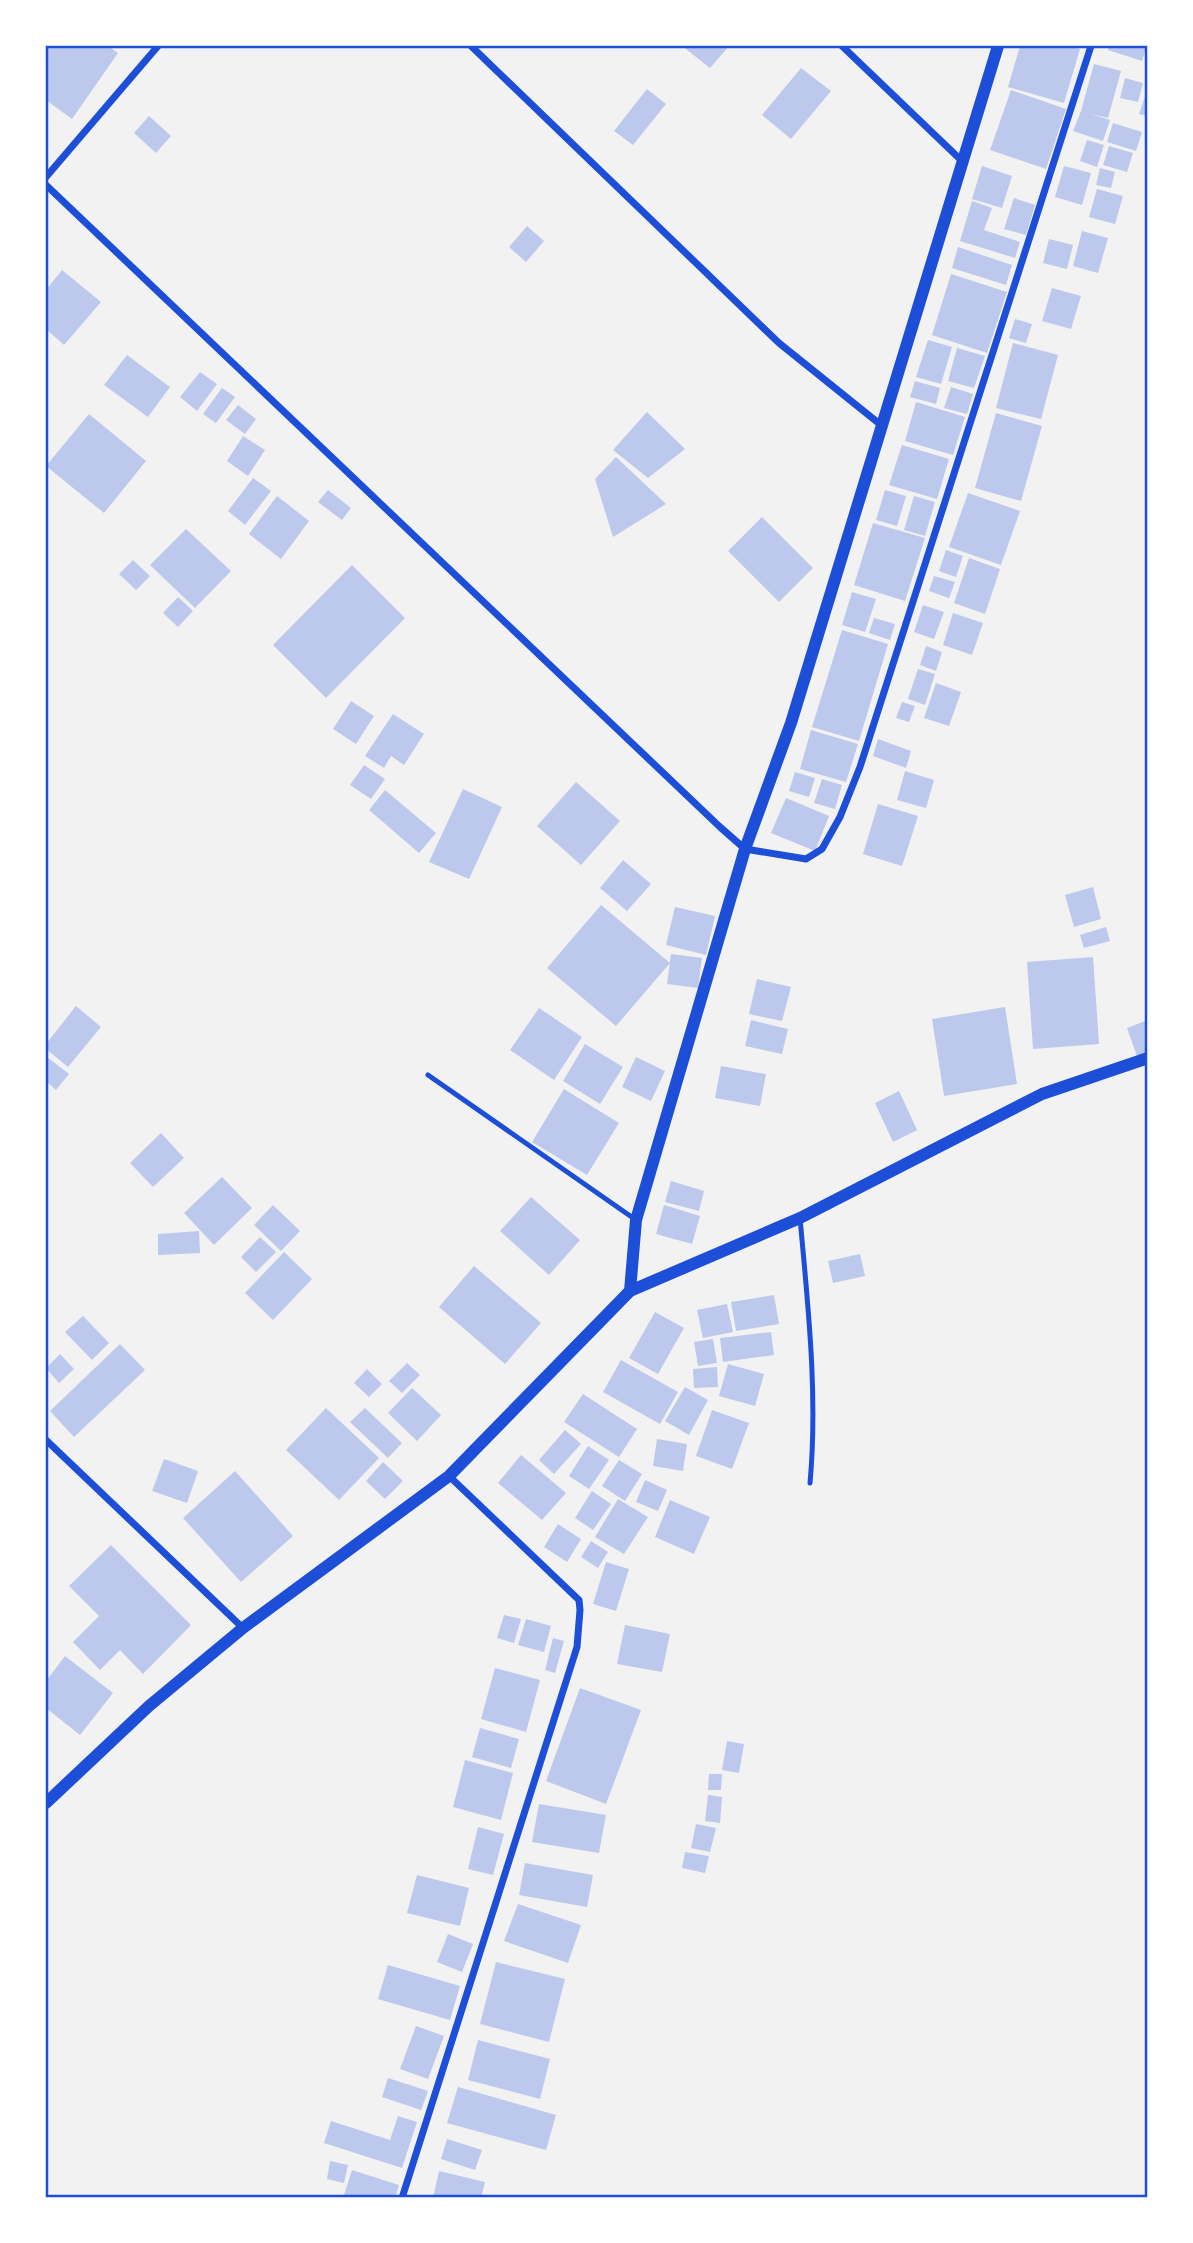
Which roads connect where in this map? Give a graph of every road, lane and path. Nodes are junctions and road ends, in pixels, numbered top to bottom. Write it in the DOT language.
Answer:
graph roads {
  1 [pos="158,46"];
  2 [pos="471,46"];
  3 [pos="842,46"];
  4 [pos="998,46"];
  5 [pos="1091,46"];
  6 [pos="962,161"];
  7 [pos="46,177"];
  8 [pos="46,185"];
  9 [pos="881,425"];
  10 [pos="745,849"];
  11 [pos="1147,1058"];
  12 [pos="428,1075"];
  13 [pos="800,1218"];
  14 [pos="636,1220"];
  15 [pos="631,1291"];
  16 [pos="46,1440"];
  17 [pos="449,1476"];
  18 [pos="810,1483"];
  19 [pos="243,1628"];
  20 [pos="46,1803"];
  21 [pos="402,2197"];
  1 -- 7 [label="street"];
  2 -- 9 [label="street"];
  3 -- 6 [label="street"];
  4 -- 6 [label="street"];
  5 -- 10 [label="street"];
  6 -- 9 [label="street"];
  8 -- 10 [label="street"];
  9 -- 10 [label="street"];
  10 -- 14 [label="street"];
  11 -- 13 [label="street"];
  12 -- 14 [label="lane"];
  13 -- 15 [label="street"];
  13 -- 18 [label="lane"];
  14 -- 15 [label="street"];
  15 -- 17 [label="street"];
  16 -- 19 [label="street"];
  17 -- 19 [label="street"];
  17 -- 21 [label="street"];
  19 -- 20 [label="street"];
}
